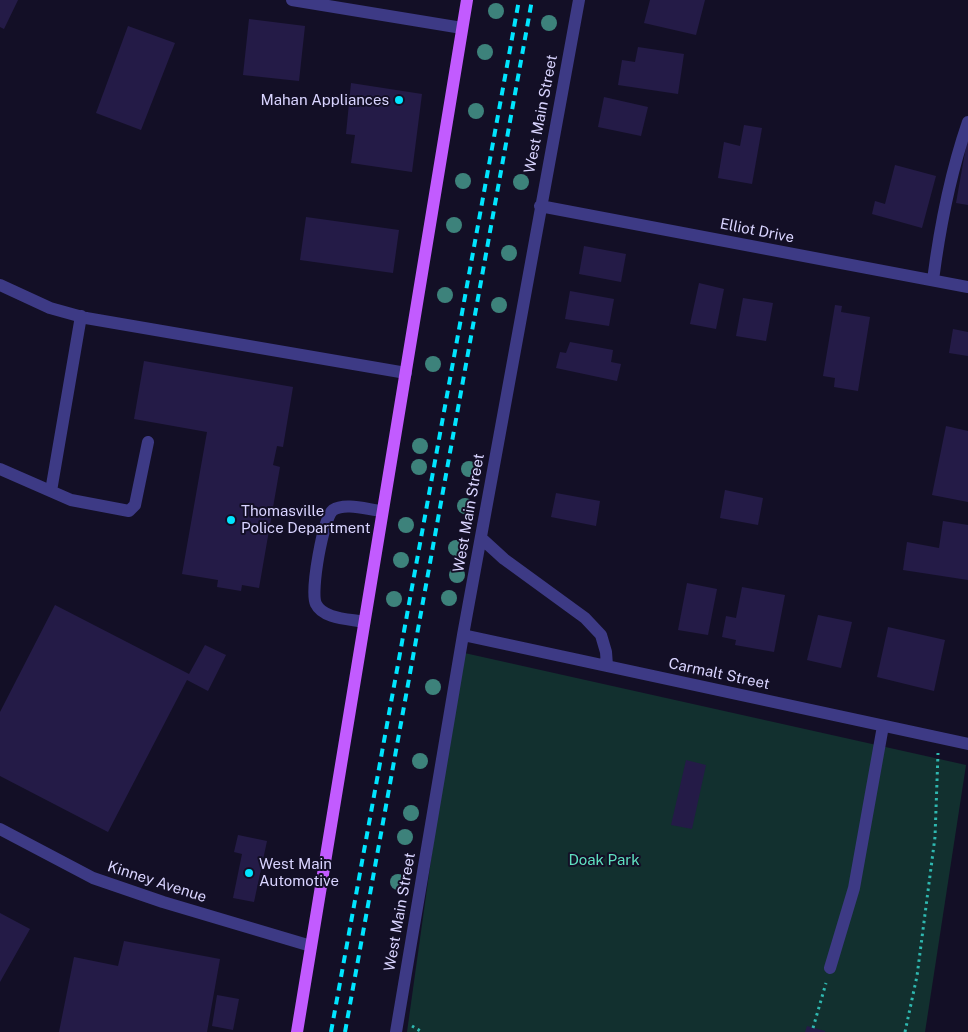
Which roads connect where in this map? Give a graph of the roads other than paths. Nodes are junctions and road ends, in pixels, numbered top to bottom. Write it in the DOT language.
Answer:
graph roads {
  1 [pos="292,0"];
  2 [pos="466,0"];
  3 [pos="579,0"];
  4 [pos="462,28"];
  5 [pos="968,122"];
  6 [pos="540,206"];
  7 [pos="933,280"];
  8 [pos="0,286"];
  9 [pos="968,287"];
  10 [pos="81,316"];
  11 [pos="406,373"];
  12 [pos="148,442"];
  13 [pos="0,469"];
  14 [pos="51,491"];
  15 [pos="382,511"];
  16 [pos="481,538"];
  17 [pos="364,622"];
  18 [pos="463,635"];
  19 [pos="606,666"];
  20 [pos="884,726"];
  21 [pos="968,744"];
  22 [pos="0,829"];
  23 [pos="311,946"];
  24 [pos="830,968"];
  25 [pos="296,1032"];
  26 [pos="396,1032"];
  1 -- 4 [label="street"];
  2 -- 4 [label="main road"];
  3 -- 6 [label="street, West Main Street"];
  4 -- 11 [label="main road"];
  5 -- 7 [label="street"];
  6 -- 7 [label="street, Elliot Drive"];
  6 -- 16 [label="street, West Main Street"];
  7 -- 9 [label="street, Elliot Drive"];
  8 -- 10 [label="street"];
  10 -- 11 [label="street"];
  10 -- 14 [label="street"];
  11 -- 15 [label="main road"];
  12 -- 14 [label="street"];
  13 -- 14 [label="street"];
  15 -- 17 [label="main road"];
  15 -- 17 [label="street"];
  16 -- 18 [label="street, West Main Street"];
  16 -- 19 [label="street"];
  17 -- 23 [label="main road"];
  18 -- 19 [label="street, Carmalt Street"];
  18 -- 26 [label="street, West Main Street"];
  19 -- 20 [label="street, Carmalt Street"];
  20 -- 21 [label="street, Carmalt Street"];
  20 -- 24 [label="street"];
  22 -- 23 [label="street, Kinney Avenue"];
  23 -- 25 [label="main road"];
}
